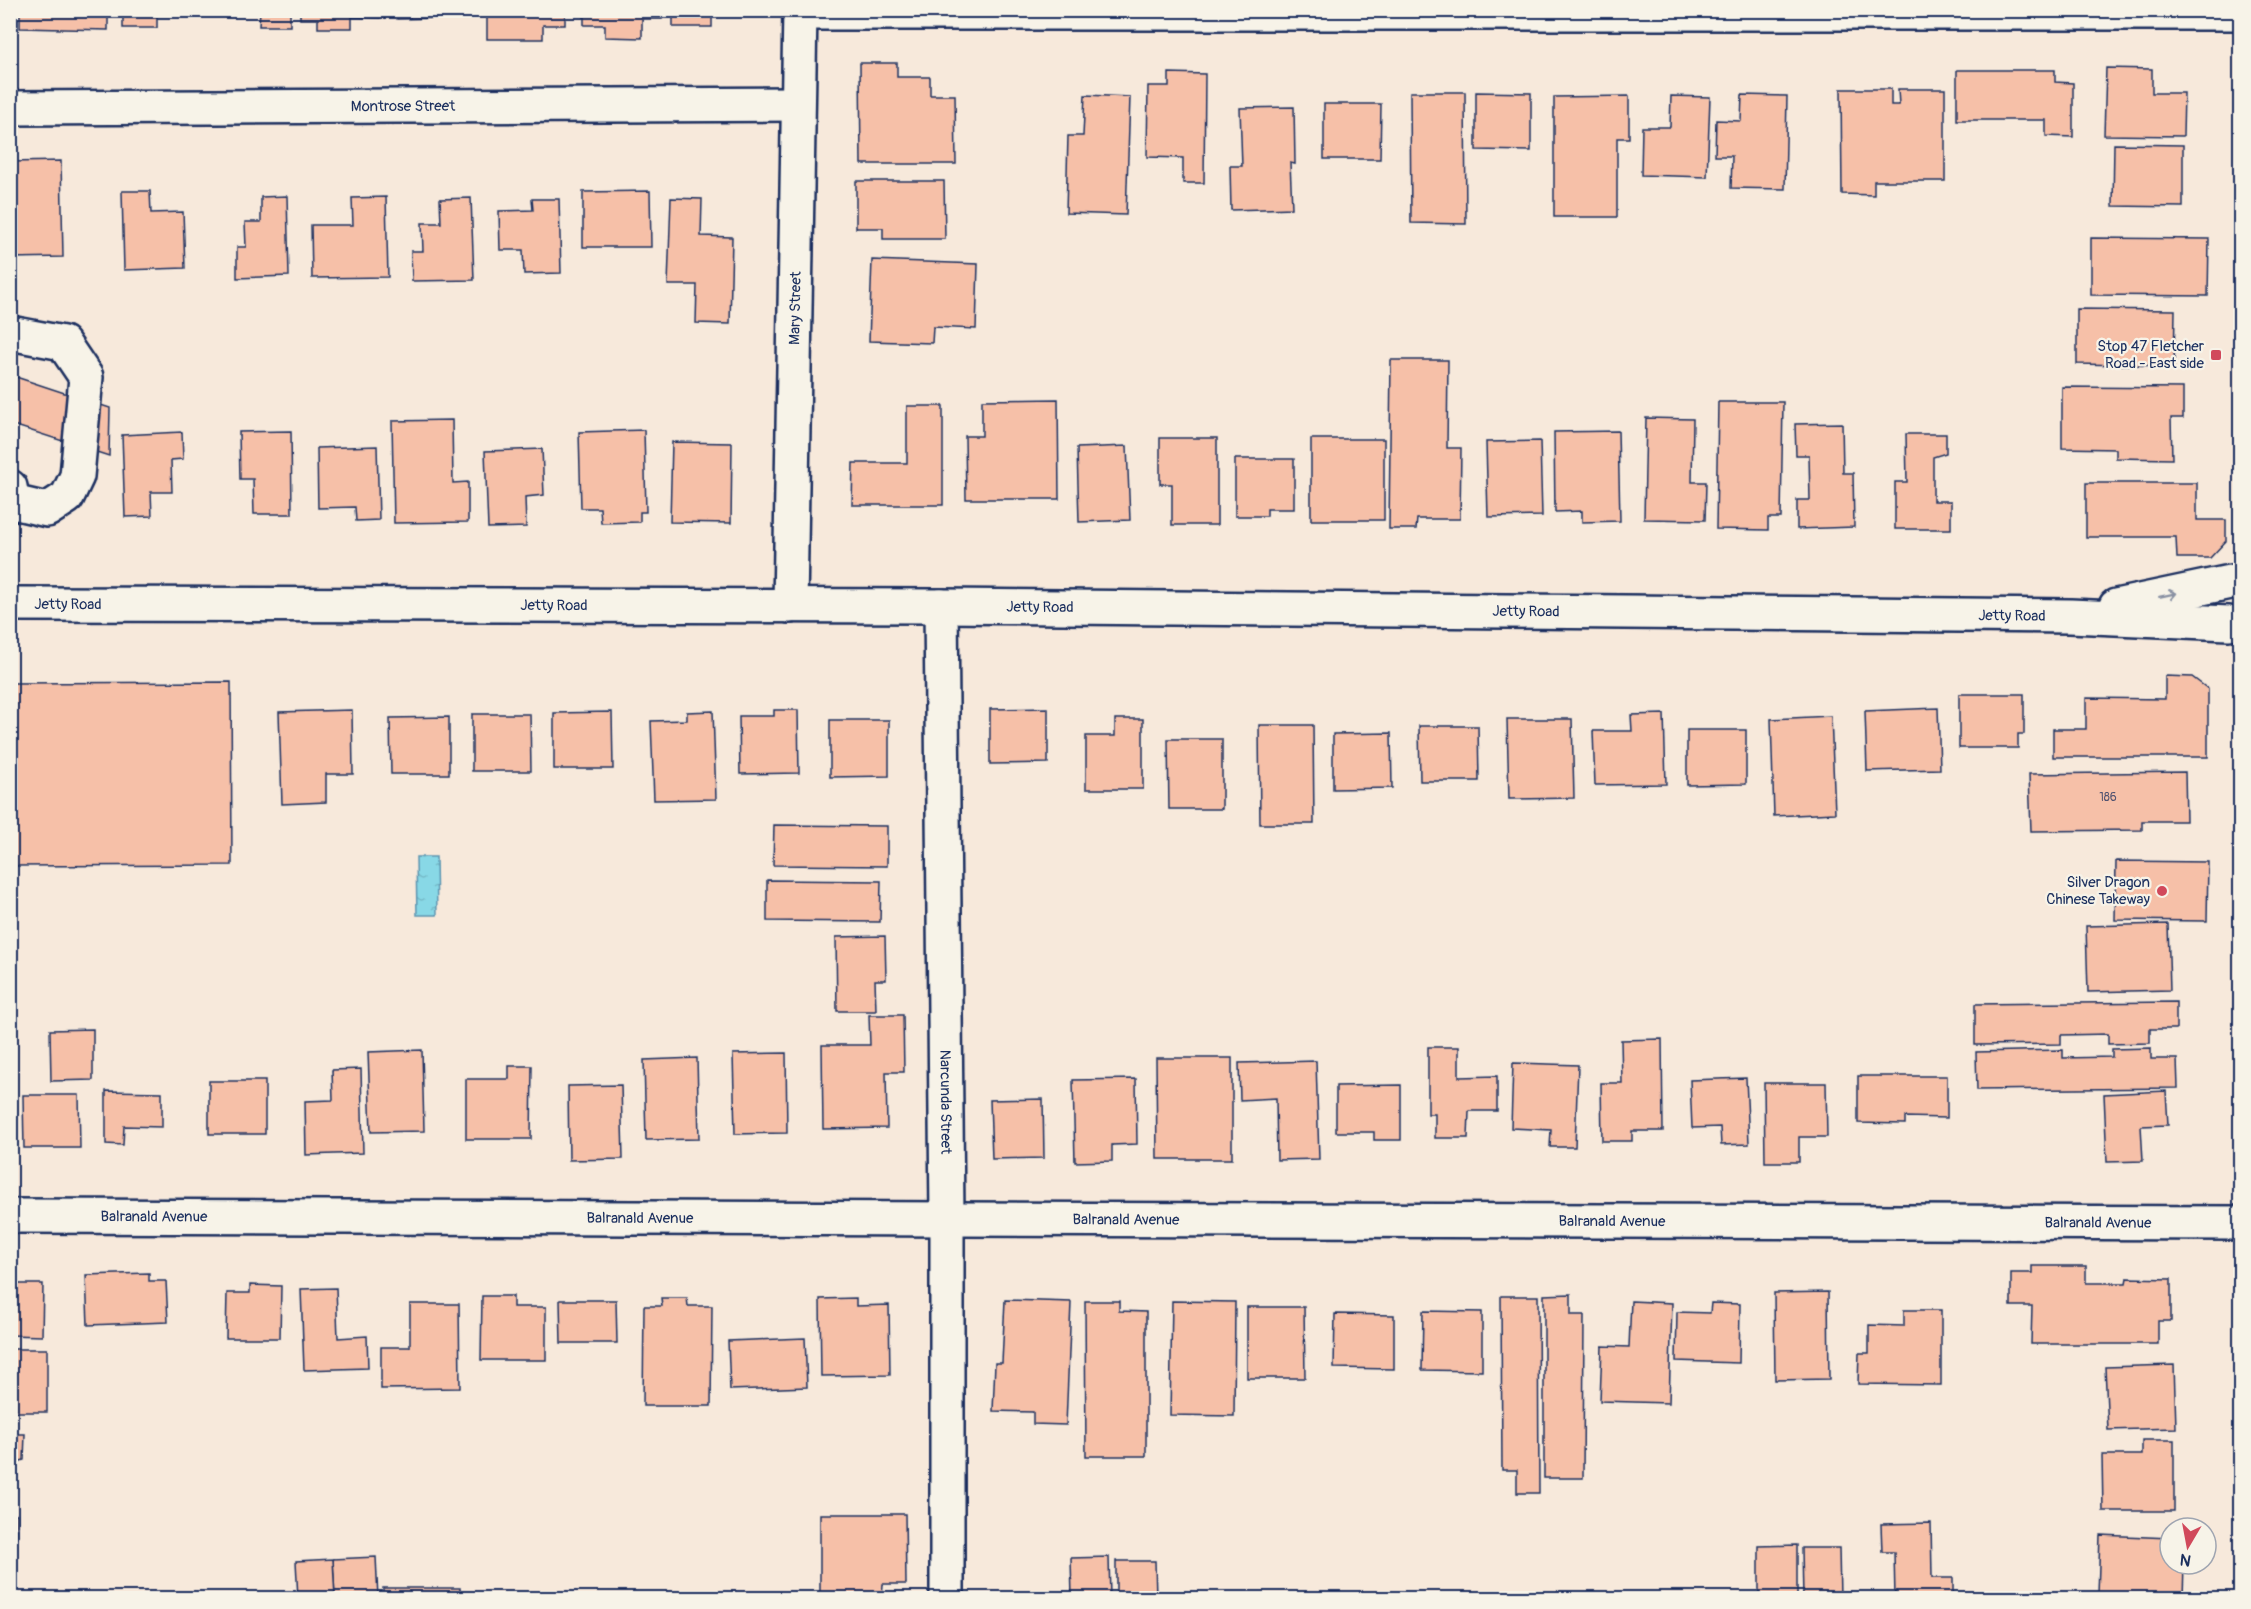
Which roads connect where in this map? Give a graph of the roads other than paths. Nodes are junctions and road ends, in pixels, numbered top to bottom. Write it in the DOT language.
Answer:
graph roads {
  1 [pos="800,12"];
  2 [pos="2241,13"];
  3 [pos="797,104"];
  4 [pos="10,108"];
  5 [pos="10,333"];
  6 [pos="10,488"];
  7 [pos="2235,576"];
  8 [pos="10,604"];
  9 [pos="790,606"];
  10 [pos="941,606"];
  11 [pos="2070,616"];
  12 [pos="2235,631"];
  13 [pos="10,1216"];
  14 [pos="947,1217"];
  15 [pos="2241,1222"];
  16 [pos="947,1599"];
  1 -- 2 [label="street"];
  1 -- 3 [label="street, Mary Street"];
  3 -- 4 [label="street, Montrose Street"];
  3 -- 9 [label="street, Mary Street"];
  5 -- 6 [label="street"];
  11 -- 7 [label="street, Jetty Road, one-way"];
  7 -- 12 [label="street"];
  8 -- 9 [label="street, Jetty Road"];
  9 -- 10 [label="street, Jetty Road"];
  10 -- 11 [label="street, Jetty Road"];
  10 -- 14 [label="street, Narcunda Street"];
  11 -- 12 [label="street, Jetty Road"];
  13 -- 14 [label="street, Balranald Avenue"];
  14 -- 15 [label="street, Balranald Avenue"];
  14 -- 16 [label="street, Narcunda Street"];
}
